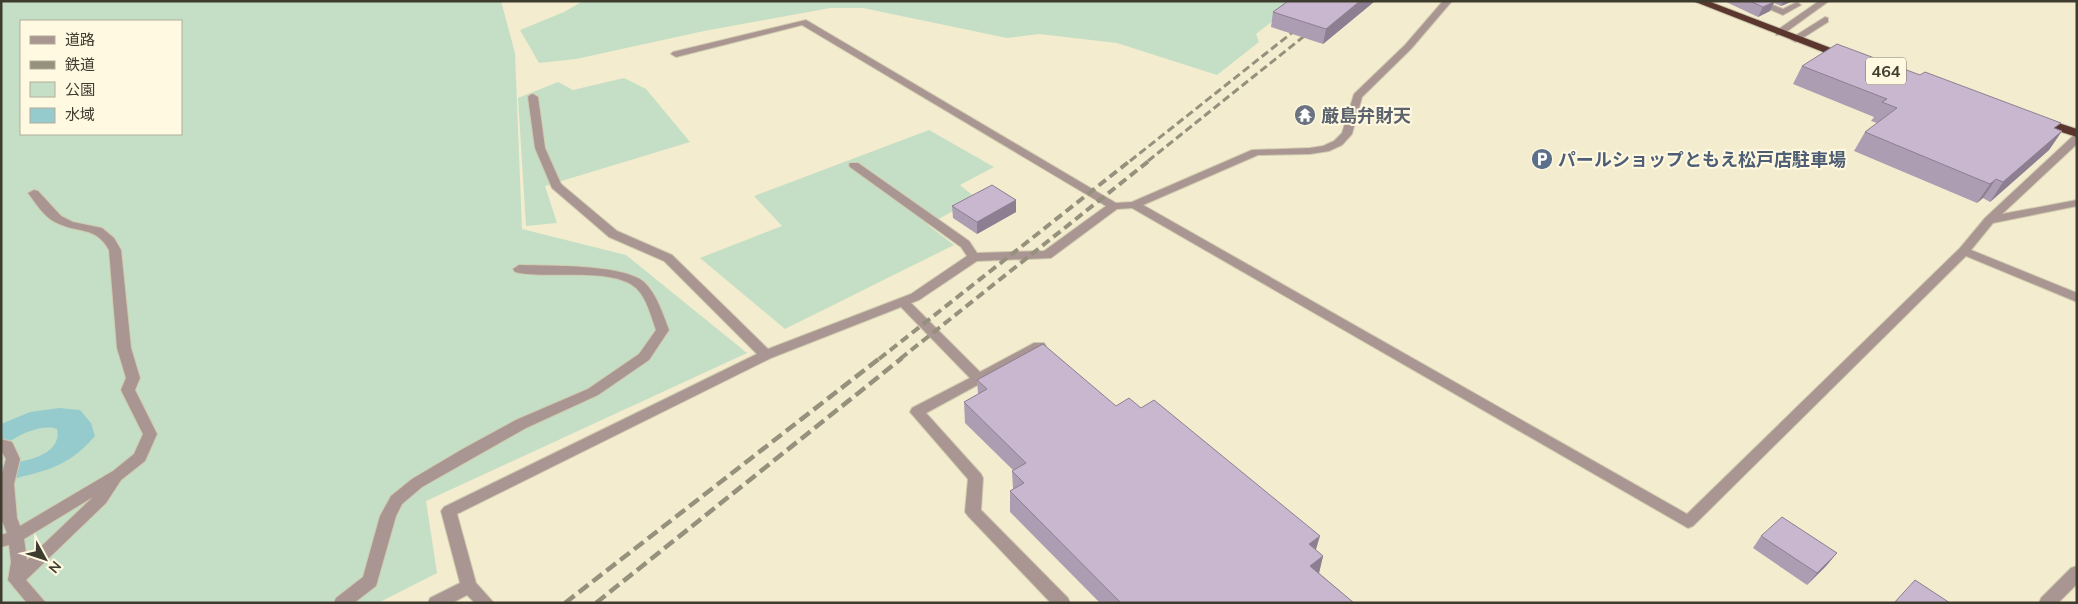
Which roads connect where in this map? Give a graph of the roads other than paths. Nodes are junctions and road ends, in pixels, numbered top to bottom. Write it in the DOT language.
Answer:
graph roads {
  1 [pos="1448,1"];
  2 [pos="1698,1"];
  3 [pos="1754,1"];
  4 [pos="1825,1"];
  5 [pos="1797,5"];
  6 [pos="1825,20"];
  7 [pos="1779,33"];
  8 [pos="1795,39"];
  9 [pos="676,54"];
  10 [pos="1857,61"];
  11 [pos="534,97"];
  12 [pos="2031,118"];
  13 [pos="2077,133"];
  14 [pos="2077,138"];
  15 [pos="854,165"];
  16 [pos="34,193"];
  17 [pos="2077,203"];
  18 [pos="1134,205"];
  19 [pos="1114,206"];
  20 [pos="1989,220"];
  21 [pos="1964,251"];
  22 [pos="974,258"];
  23 [pos="519,269"];
  24 [pos="2077,298"];
  25 [pos="903,302"];
  26 [pos="1050,351"];
  27 [pos="766,355"];
  28 [pos="979,378"];
  29 [pos="7,450"];
  30 [pos="118,475"];
  31 [pos="9,538"];
  32 [pos="2077,573"];
  33 [pos="16,580"];
  34 [pos="469,586"];
  35 [pos="38,603"];
  36 [pos="342,603"];
  37 [pos="436,603"];
  38 [pos="486,603"];
  39 [pos="1062,603"];
  40 [pos="2047,603"];
  1 -- 18 [label="street"];
  2 -- 7 [label="highway, 464"];
  3 -- 5 [label="street"];
  4 -- 7 [label="street"];
  6 -- 8 [label="street"];
  7 -- 8 [label="highway, 464"];
  8 -- 10 [label="highway, 464"];
  9 -- 19 [label="street"];
  11 -- 27 [label="street"];
  12 -- 13 [label="highway"];
  14 -- 20 [label="street"];
  15 -- 22 [label="street"];
  16 -- 30 [label="street"];
  17 -- 20 [label="street"];
  18 -- 19 [label="street"];
  18 -- 21 [label="street"];
  19 -- 22 [label="street"];
  20 -- 21 [label="street"];
  21 -- 24 [label="street"];
  22 -- 25 [label="street"];
  23 -- 36 [label="street"];
  25 -- 27 [label="street"];
  25 -- 28 [label="street"];
  26 -- 28 [label="street"];
  27 -- 34 [label="street"];
  28 -- 39 [label="street"];
  29 -- 31 [label="street"];
  30 -- 31 [label="street"];
  30 -- 33 [label="street"];
  31 -- 33 [label="street"];
  32 -- 40 [label="street"];
  33 -- 35 [label="street"];
  34 -- 37 [label="street"];
  34 -- 38 [label="street"];
}
